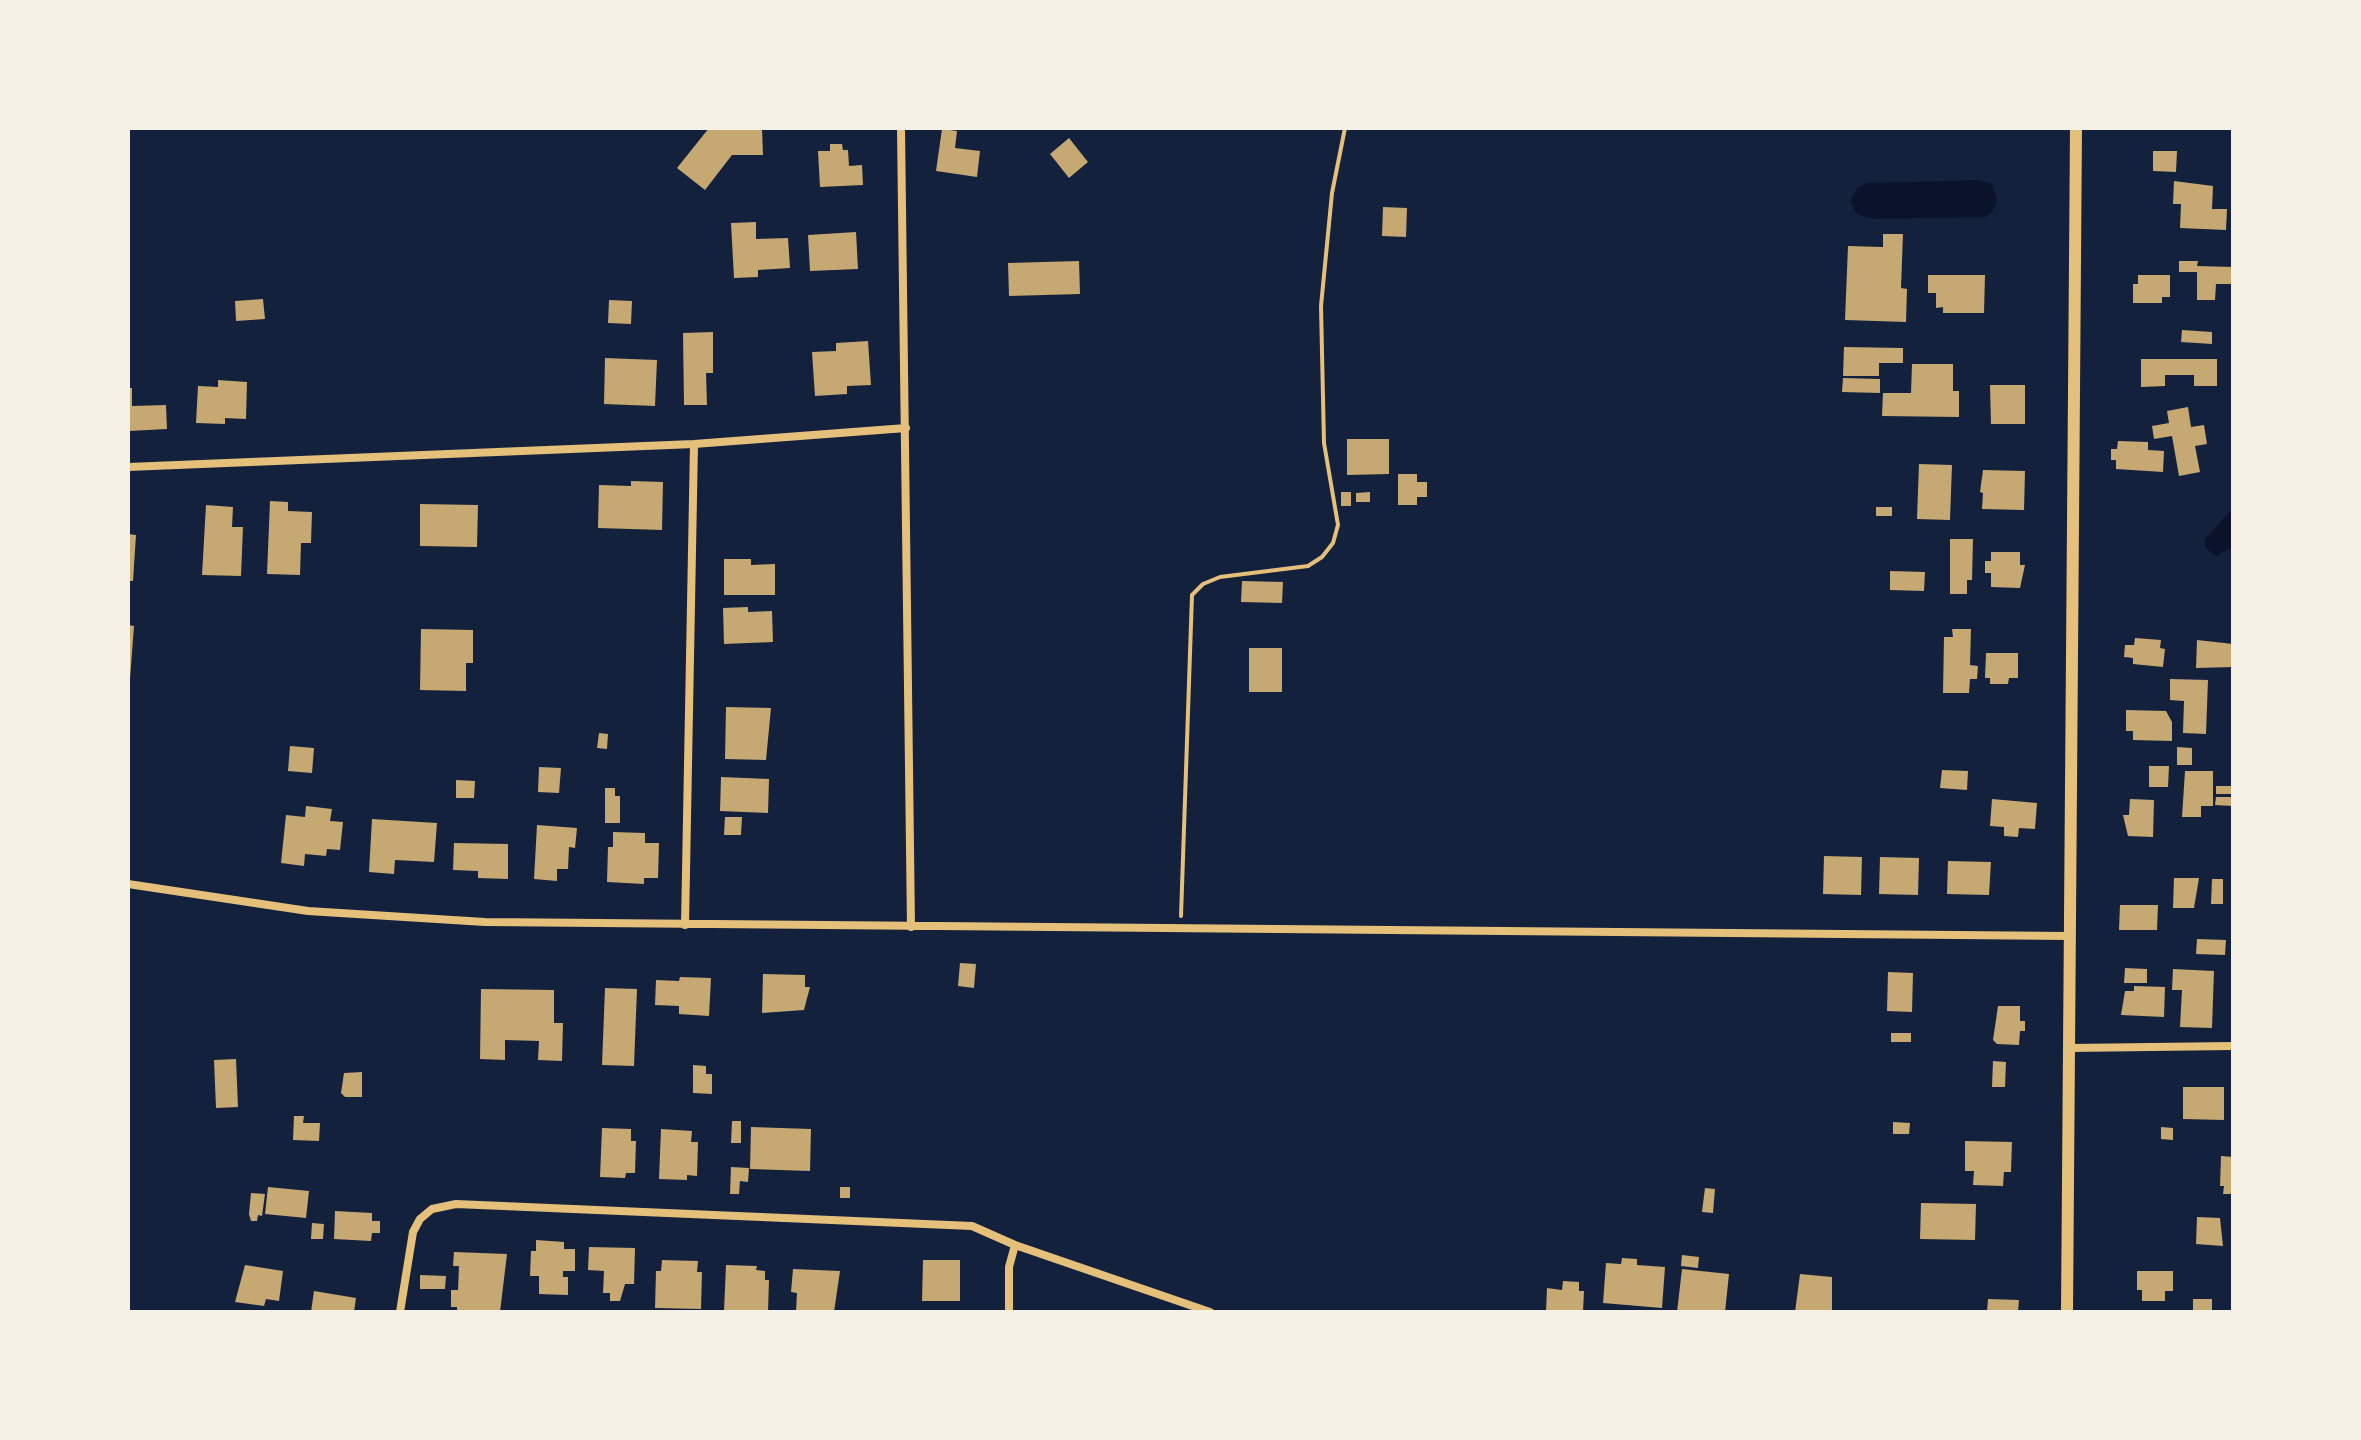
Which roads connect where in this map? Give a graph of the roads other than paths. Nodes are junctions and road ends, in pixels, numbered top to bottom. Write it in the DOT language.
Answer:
graph roads {
  1 [pos="901,128"];
  2 [pos="2076,128"];
  3 [pos="906,428"];
  4 [pos="694,444"];
  5 [pos="128,467"];
  6 [pos="128,884"];
  7 [pos="685,925"];
  8 [pos="911,927"];
  9 [pos="2070,936"];
  10 [pos="2233,1046"];
  11 [pos="2069,1048"];
  12 [pos="1015,1245"];
  13 [pos="400,1312"];
  14 [pos="1009,1312"];
  15 [pos="1210,1312"];
  16 [pos="2067,1312"];
  1 -- 3 [label="street"];
  2 -- 9 [label="main road"];
  3 -- 4 [label="street"];
  3 -- 8 [label="street"];
  4 -- 5 [label="street"];
  4 -- 7 [label="street"];
  6 -- 7 [label="street"];
  7 -- 8 [label="street"];
  8 -- 9 [label="street"];
  9 -- 11 [label="main road"];
  10 -- 11 [label="street"];
  11 -- 16 [label="main road"];
  12 -- 13 [label="street"];
  12 -- 14 [label="street"];
  12 -- 15 [label="street"];
}
